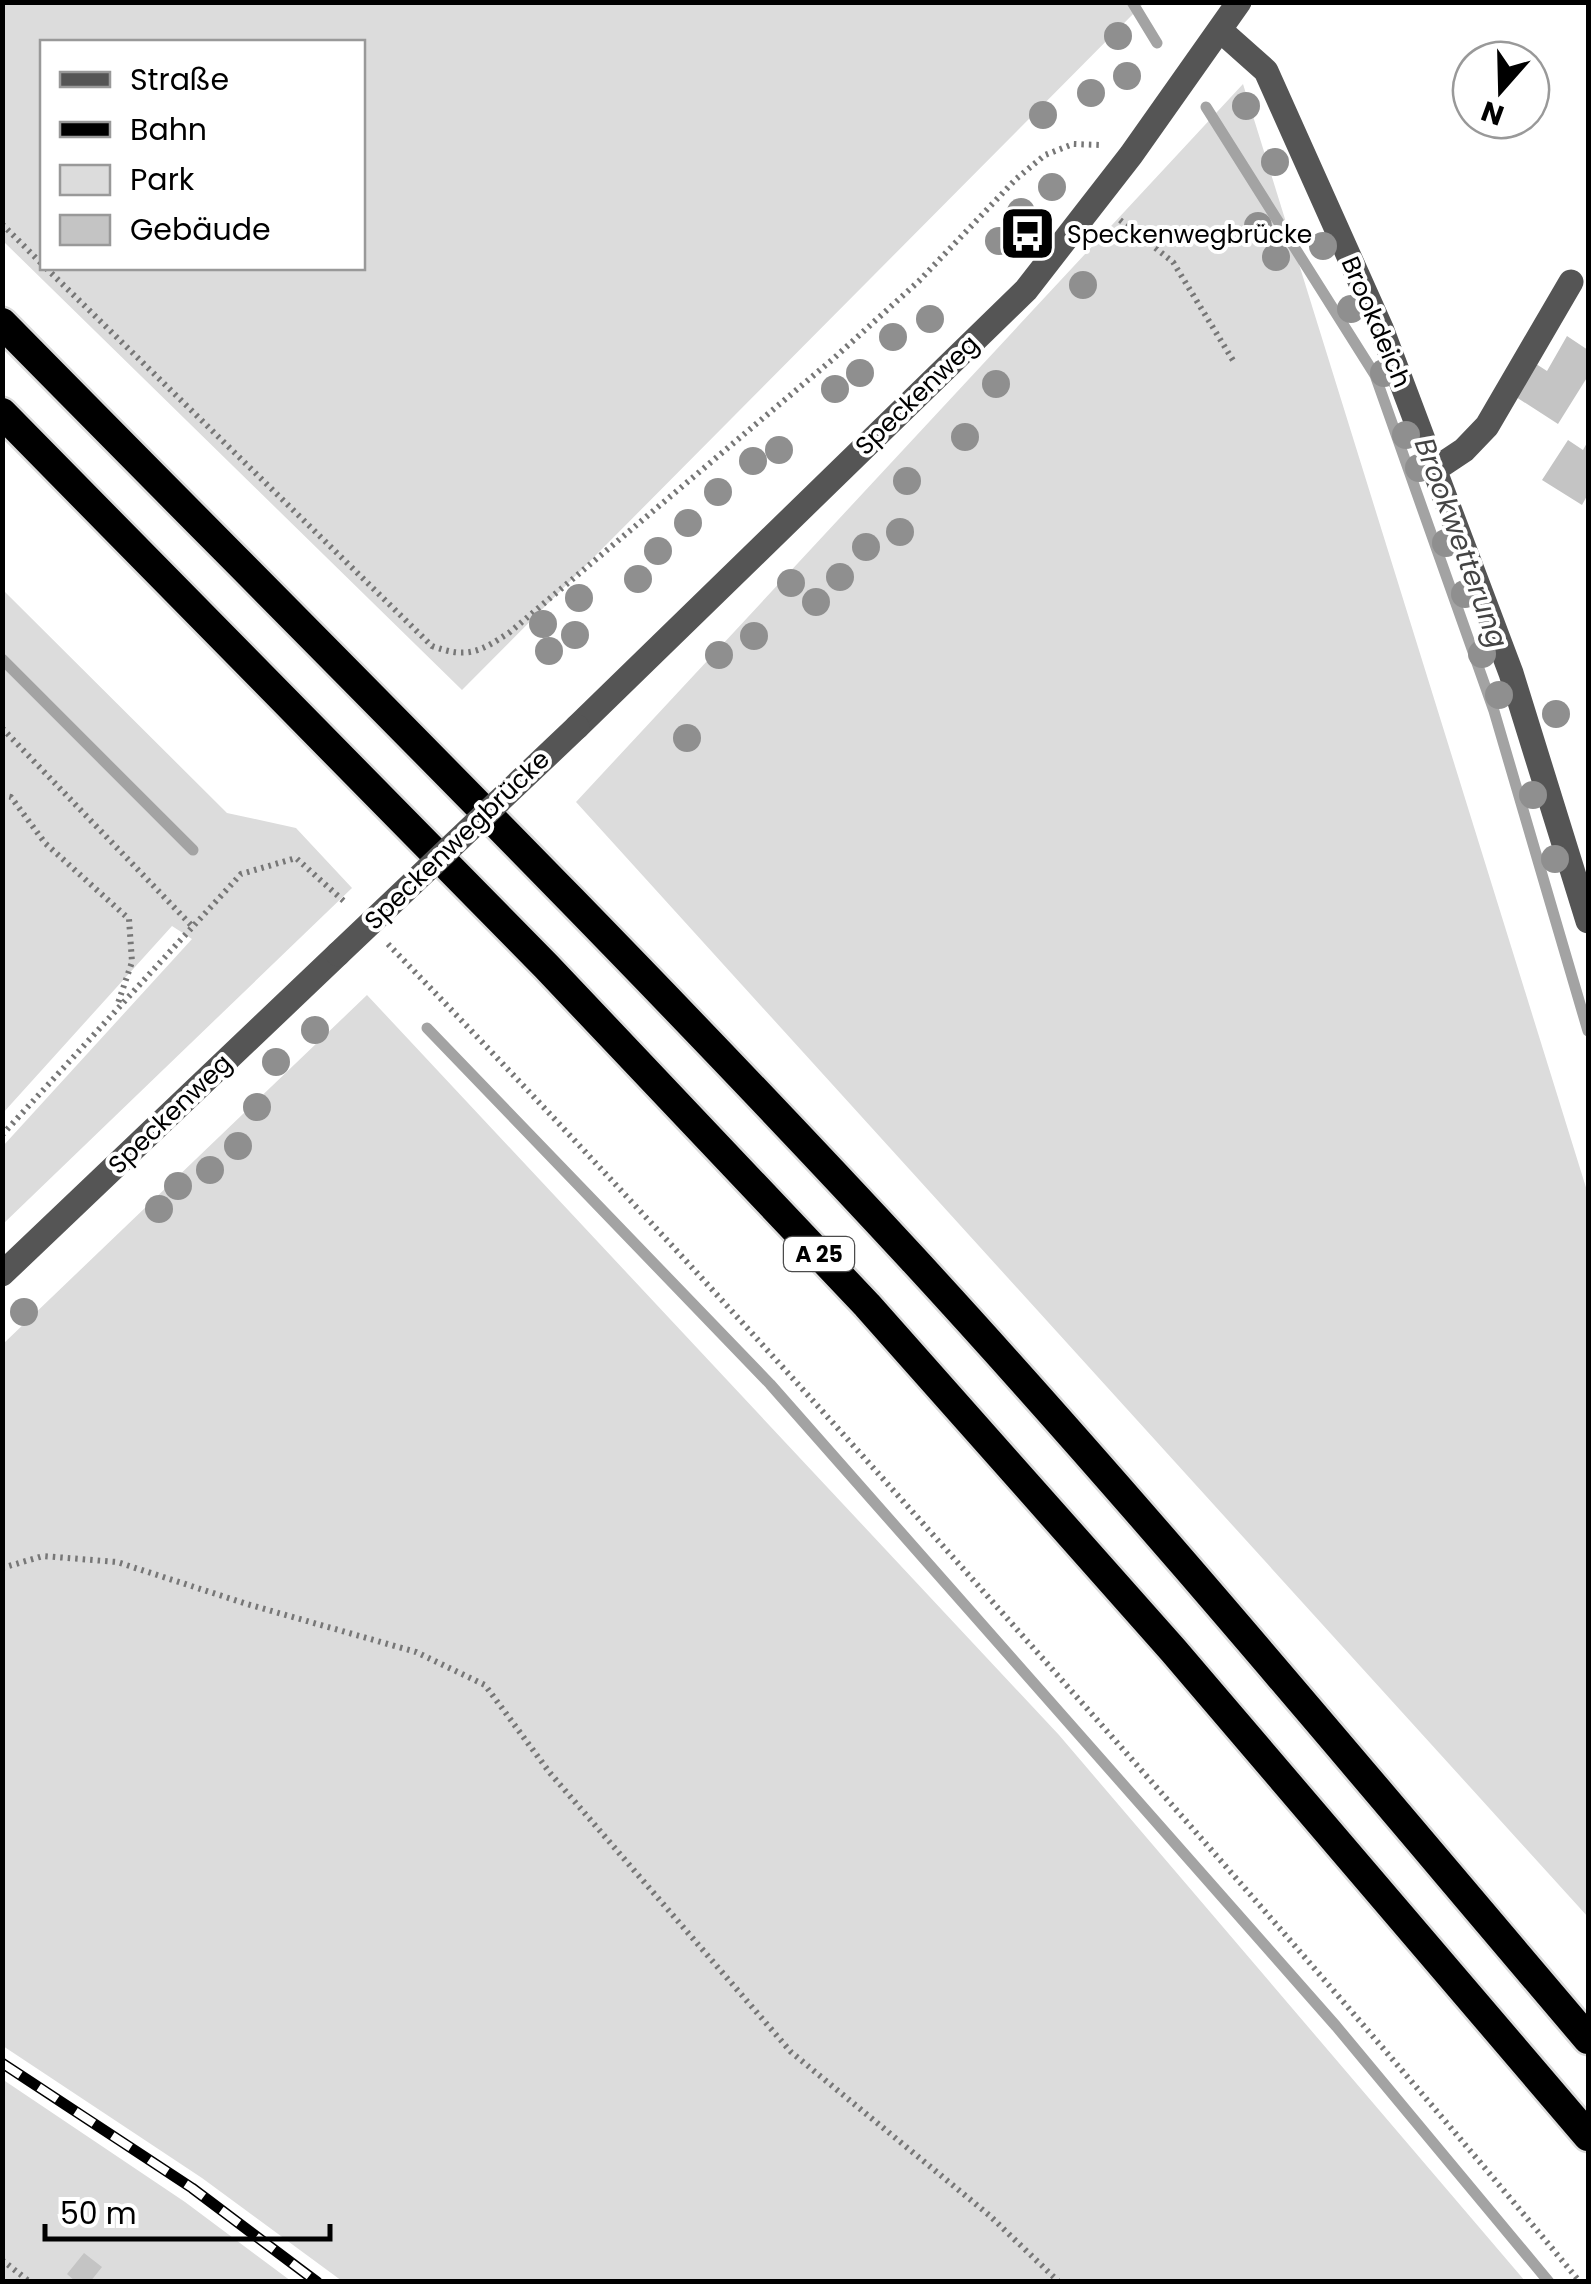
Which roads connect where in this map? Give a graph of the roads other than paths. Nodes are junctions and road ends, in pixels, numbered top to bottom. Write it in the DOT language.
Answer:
graph roads {
  1 [pos="1239,2"];
  2 [pos="1220,30"];
  3 [pos="1570,282"];
  4 [pos="2,324"];
  5 [pos="2,414"];
  6 [pos="1434,470"];
  7 [pos="577,727"];
  8 [pos="1588,922"];
  9 [pos="338,954"];
  10 [pos="2,1274"];
  11 [pos="1588,2039"];
  12 [pos="1588,2136"];
  1 -- 2 [label="street, Speckenweg"];
  2 -- 6 [label="street, Brookdeich"];
  2 -- 7 [label="street, Speckenweg"];
  3 -- 6 [label="street"];
  4 -- 11 [label="highway, A 25"];
  5 -- 12 [label="highway, A 25"];
  6 -- 8 [label="street, Brookdeich"];
  7 -- 9 [label="street, Speckenwegbrücke, bridge"];
  9 -- 10 [label="street, Speckenweg"];
}
